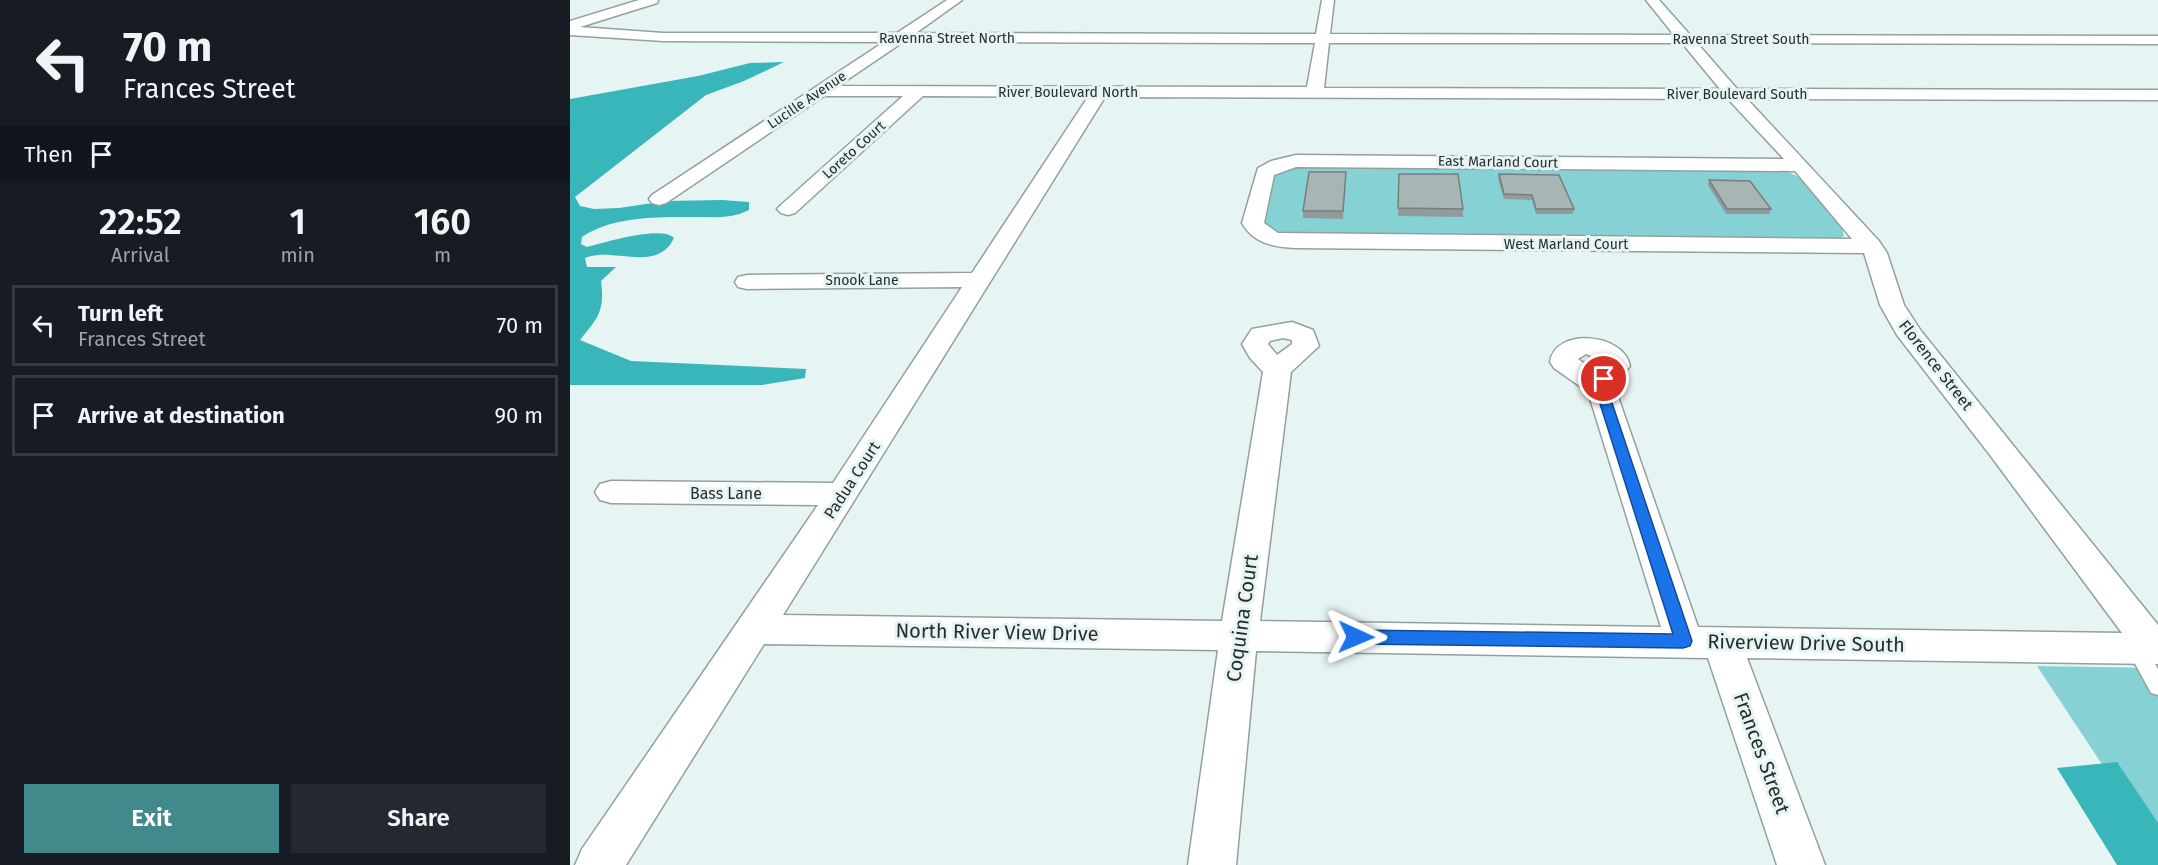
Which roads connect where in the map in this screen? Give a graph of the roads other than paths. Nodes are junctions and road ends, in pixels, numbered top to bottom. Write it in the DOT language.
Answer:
graph roads {
  1 [pos="652,0"];
  2 [pos="956,0"];
  3 [pos="1328,0"];
  4 [pos="1652,0"];
  5 [pos="570,28"];
  6 [pos="900,38"];
  7 [pos="1324,38"];
  8 [pos="1686,39"];
  9 [pos="2158,40"];
  10 [pos="821,91"];
  11 [pos="919,91"];
  12 [pos="1100,92"];
  13 [pos="1315,92"];
  14 [pos="1732,93"];
  15 [pos="2158,95"];
  16 [pos="1800,165"];
  17 [pos="659,198"];
  18 [pos="788,209"];
  19 [pos="1262,234"];
  20 [pos="1871,246"];
  21 [pos="978,280"];
  22 [pos="747,282"];
  23 [pos="1277,371"];
  24 [pos="1601,388"];
  25 [pos="610,492"];
  26 [pos="842,494"];
  27 [pos="755,629"];
  28 [pos="1239,635"];
  29 [pos="1703,641"];
  30 [pos="2150,649"];
  31 [pos="2158,687"];
  32 [pos="599,865"];
  33 [pos="1212,865"];
  34 [pos="1801,865"];
  1 -- 5 [label="street"];
  2 -- 6 [label="street, Lucille Avenue"];
  3 -- 7 [label="street"];
  4 -- 8 [label="street, Florence Street"];
  5 -- 6 [label="street, Ravenna Street North"];
  6 -- 7 [label="street, Ravenna Street North"];
  6 -- 10 [label="street, Lucille Avenue"];
  7 -- 8 [label="street, Ravenna Street South"];
  7 -- 13 [label="street"];
  8 -- 9 [label="street, Ravenna Street South"];
  8 -- 14 [label="street, Florence Street"];
  10 -- 11 [label="street, River Boulevard North"];
  10 -- 17 [label="street, Lucille Avenue"];
  11 -- 12 [label="street, River Boulevard North"];
  11 -- 18 [label="street, Loreto Court"];
  12 -- 13 [label="street, River Boulevard North"];
  12 -- 21 [label="street, Padua Court"];
  13 -- 14 [label="street, River Boulevard South"];
  14 -- 15 [label="street, River Boulevard South"];
  14 -- 16 [label="street, Florence Street"];
  16 -- 19 [label="street, East Marland Court"];
  16 -- 20 [label="street, Florence Street"];
  19 -- 20 [label="street, West Marland Court"];
  20 -- 30 [label="street, Florence Street"];
  21 -- 22 [label="street, Snook Lane"];
  21 -- 26 [label="street, Padua Court"];
  23 -- 28 [label="street, Coquina Court"];
  24 -- 29 [label="street, Frances Street"];
  25 -- 26 [label="street, Bass Lane"];
  26 -- 27 [label="street, Padua Court"];
  27 -- 28 [label="street, North River View Drive"];
  27 -- 32 [label="street, Padua Court"];
  28 -- 29 [label="street, Riverview Drive South"];
  28 -- 33 [label="street, Coquina Court"];
  29 -- 30 [label="street, Riverview Drive South"];
  29 -- 34 [label="street, Frances Street"];
  30 -- 31 [label="lane, Florence Street"];
}
